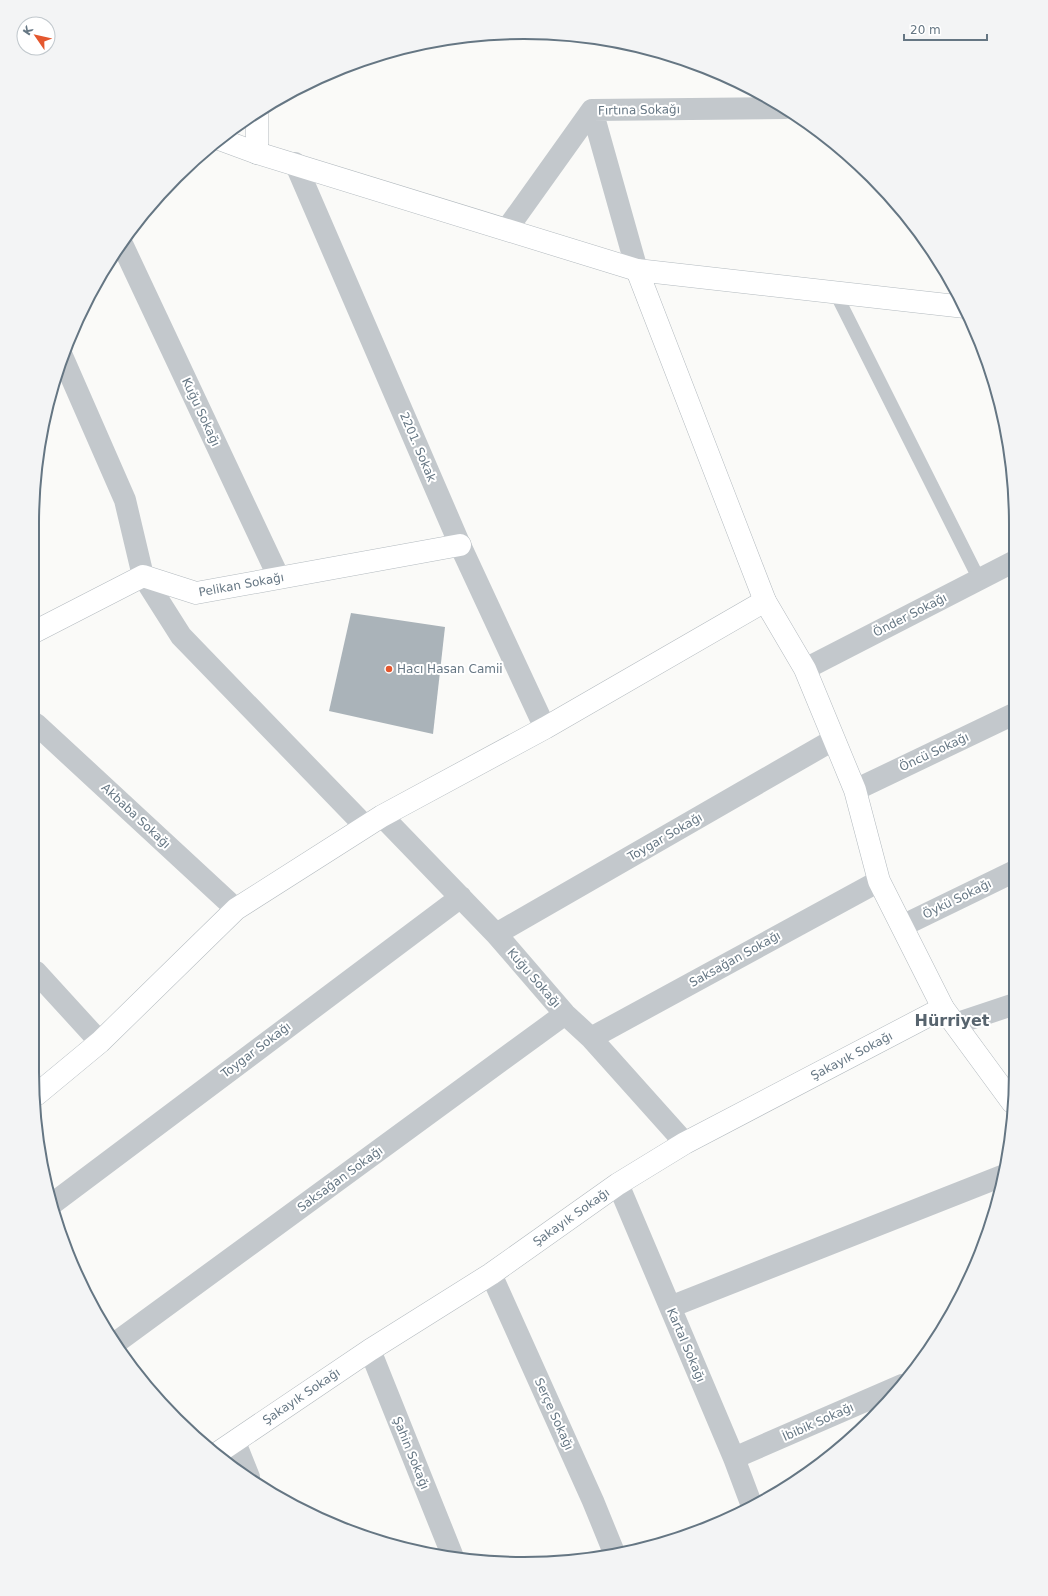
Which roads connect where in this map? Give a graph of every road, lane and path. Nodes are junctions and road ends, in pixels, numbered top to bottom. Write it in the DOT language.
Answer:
graph roads {
  1 [pos="773,108"];
  2 [pos="592,110"];
  3 [pos="257,120"];
  4 [pos="226,142"];
  5 [pos="257,153"];
  6 [pos="294,164"];
  7 [pos="507,230"];
  8 [pos="125,250"];
  9 [pos="637,270"];
  10 [pos="835,292"];
  11 [pos="957,306"];
  12 [pos="66,365"];
  13 [pos="460,545"];
  14 [pos="1009,564"];
  15 [pos="143,576"];
  16 [pos="280,578"];
  17 [pos="979,579"];
  18 [pos="766,601"];
  19 [pos="39,629"];
  20 [pos="805,669"];
  21 [pos="1009,716"];
  22 [pos="39,727"];
  23 [pos="545,728"];
  24 [pos="834,740"];
  25 [pos="855,790"];
  26 [pos="373,821"];
  27 [pos="1009,874"];
  28 [pos="878,881"];
  29 [pos="461,897"];
  30 [pos="236,909"];
  31 [pos="902,926"];
  32 [pos="496,934"];
  33 [pos="39,975"];
  34 [pos="1009,1006"];
  35 [pos="565,1014"];
  36 [pos="949,1016"];
  37 [pos="592,1038"];
  38 [pos="100,1042"];
  39 [pos="40,1092"];
  40 [pos="1008,1097"];
  41 [pos="685,1143"];
  42 [pos="997,1178"];
  43 [pos="618,1184"];
  44 [pos="57,1200"];
  45 [pos="491,1274"];
  46 [pos="670,1307"];
  47 [pos="120,1340"];
  48 [pos="370,1350"];
  49 [pos="891,1390"];
  50 [pos="235,1442"];
  51 [pos="221,1451"];
  52 [pos="734,1458"];
  53 [pos="246,1468"];
  54 [pos="750,1501"];
  55 [pos="613,1549"];
  56 [pos="451,1551"];
  1 -- 2 [label="street, Fırtına Sokağı"];
  2 -- 7 [label="street, Fırtına Sokağı"];
  2 -- 9 [label="street"];
  3 -- 5 [label="street"];
  4 -- 5 [label="street"];
  5 -- 6 [label="street"];
  6 -- 7 [label="street"];
  6 -- 13 [label="street, 2201. Sokak"];
  7 -- 9 [label="street"];
  8 -- 16 [label="street, Kuğu Sokağı"];
  9 -- 10 [label="street"];
  9 -- 18 [label="street"];
  10 -- 11 [label="street"];
  10 -- 17 [label="lane"];
  12 -- 15 [label="street, Kuğu Sokağı"];
  13 -- 16 [label="street, Pelikan Sokağı"];
  13 -- 23 [label="street, 2201. Sokak"];
  14 -- 17 [label="street, Önder Sokağı"];
  15 -- 16 [label="street, Pelikan Sokağı"];
  15 -- 19 [label="street"];
  15 -- 26 [label="street, Kuğu Sokağı"];
  17 -- 20 [label="street, Önder Sokağı"];
  18 -- 20 [label="street"];
  18 -- 23 [label="street"];
  20 -- 24 [label="street"];
  21 -- 25 [label="street, Öncü Sokağı"];
  22 -- 30 [label="street, Akbaba Sokağı"];
  23 -- 26 [label="street"];
  24 -- 25 [label="street"];
  24 -- 32 [label="street, Toygar Sokağı"];
  25 -- 28 [label="street"];
  26 -- 29 [label="street, Kuğu Sokağı"];
  26 -- 30 [label="street"];
  27 -- 31 [label="street, Öykü Sokağı"];
  28 -- 31 [label="street"];
  28 -- 37 [label="street, Saksağan Sokağı"];
  29 -- 32 [label="street, Kuğu Sokağı"];
  29 -- 44 [label="street, Toygar Sokağı"];
  30 -- 38 [label="street"];
  31 -- 36 [label="street"];
  32 -- 35 [label="street, Kuğu Sokağı"];
  33 -- 38 [label="street"];
  34 -- 36 [label="street"];
  35 -- 37 [label="street, Kuğu Sokağı"];
  35 -- 47 [label="street, Saksağan Sokağı"];
  36 -- 40 [label="street"];
  36 -- 41 [label="street, Şakayık Sokağı"];
  37 -- 41 [label="street, Kuğu Sokağı"];
  38 -- 39 [label="street"];
  41 -- 43 [label="street, Şakayık Sokağı"];
  42 -- 46 [label="street"];
  43 -- 45 [label="street, Şakayık Sokağı"];
  43 -- 46 [label="street, Kartal Sokağı"];
  45 -- 48 [label="street, Şakayık Sokağı"];
  45 -- 55 [label="street, Serçe Sokağı"];
  46 -- 52 [label="street, Kartal Sokağı"];
  48 -- 50 [label="street, Şakayık Sokağı"];
  48 -- 56 [label="street, Şahin Sokağı"];
  49 -- 52 [label="street, İbibik Sokağı"];
  50 -- 51 [label="street, Şakayık Sokağı"];
  50 -- 53 [label="street"];
  52 -- 54 [label="street, Kartal Sokağı"];
}
